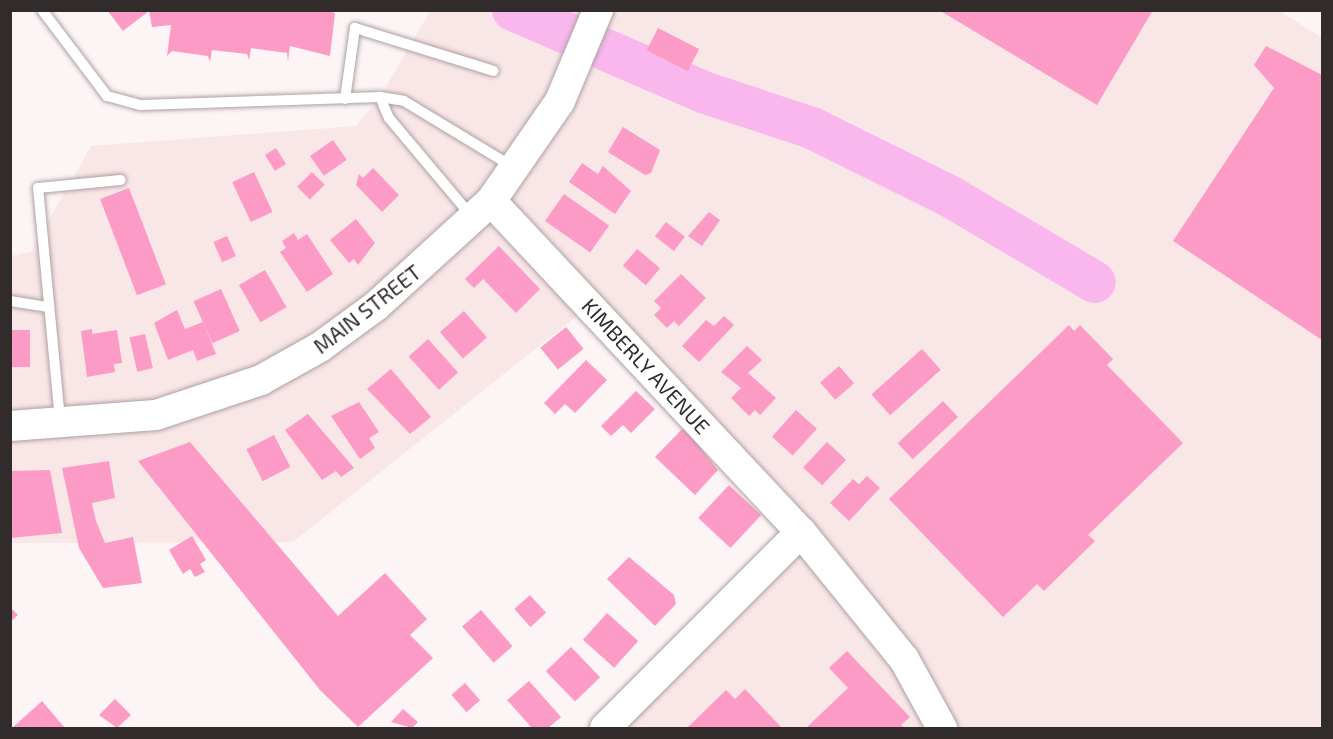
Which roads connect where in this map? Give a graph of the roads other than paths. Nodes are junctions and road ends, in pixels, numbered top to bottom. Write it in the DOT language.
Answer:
graph roads {
  1 [pos="42,10"];
  2 [pos="590,30"];
  3 [pos="494,71"];
  4 [pos="380,97"];
  5 [pos="345,99"];
  6 [pos="517,170"];
  7 [pos="121,180"];
  8 [pos="482,211"];
  9 [pos="10,301"];
  10 [pos="48,307"];
  11 [pos="10,426"];
  12 [pos="61,426"];
  13 [pos="801,532"];
  14 [pos="605,729"];
  15 [pos="942,729"];
  1 -- 5 [label="lane"];
  2 -- 6 [label="street, MAIN STREET"];
  3 -- 5 [label="lane"];
  4 -- 5 [label="lane"];
  4 -- 6 [label="lane"];
  4 -- 8 [label="lane"];
  6 -- 8 [label="street, MAIN STREET"];
  7 -- 10 [label="lane"];
  8 -- 12 [label="street, MAIN STREET"];
  8 -- 13 [label="street, KIMBERLY AVENUE"];
  9 -- 10 [label="lane"];
  10 -- 12 [label="lane"];
  11 -- 12 [label="street, MAIN STREET"];
  13 -- 14 [label="street"];
  13 -- 15 [label="street, KIMBERLY AVENUE"];
}
